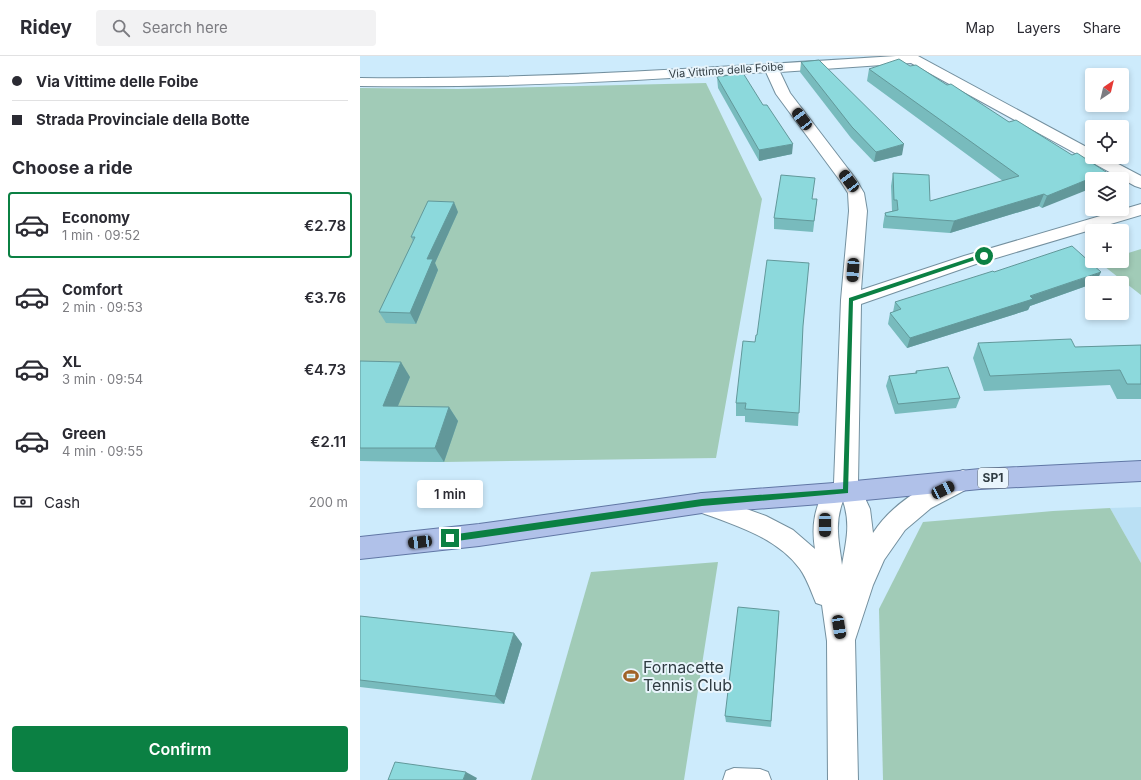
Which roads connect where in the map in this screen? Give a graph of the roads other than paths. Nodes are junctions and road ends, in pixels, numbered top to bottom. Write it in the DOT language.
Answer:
graph roads {
  1 [pos="771,67"];
  2 [pos="360,82"];
  3 [pos="1085,153"];
  4 [pos="1106,164"];
  5 [pos="1141,183"];
  6 [pos="1141,209"];
  7 [pos="851,300"];
  8 [pos="1141,470"];
  9 [pos="963,480"];
  10 [pos="844,492"];
  11 [pos="702,502"];
  12 [pos="360,548"];
  13 [pos="841,641"];
  14 [pos="734,779"];
  15 [pos="760,780"];
  16 [pos="843,780"];
  1 -- 2 [label="street, Via Vittime delle Foibe"];
  1 -- 3 [label="street, Via Vittime delle Foibe"];
  1 -- 7 [label="street"];
  4 -- 5 [label="street, Via Vittime delle Foibe"];
  6 -- 7 [label="street"];
  7 -- 10 [label="street"];
  8 -- 9 [label="main road, SP1"];
  9 -- 10 [label="main road, SP1"];
  9 -- 13 [label="street"];
  10 -- 11 [label="main road, SP1"];
  10 -- 13 [label="street"];
  10 -- 13 [label="street"];
  11 -- 12 [label="main road, SP1"];
  11 -- 13 [label="street"];
  13 -- 16 [label="street"];
  14 -- 15 [label="lane"];
}
